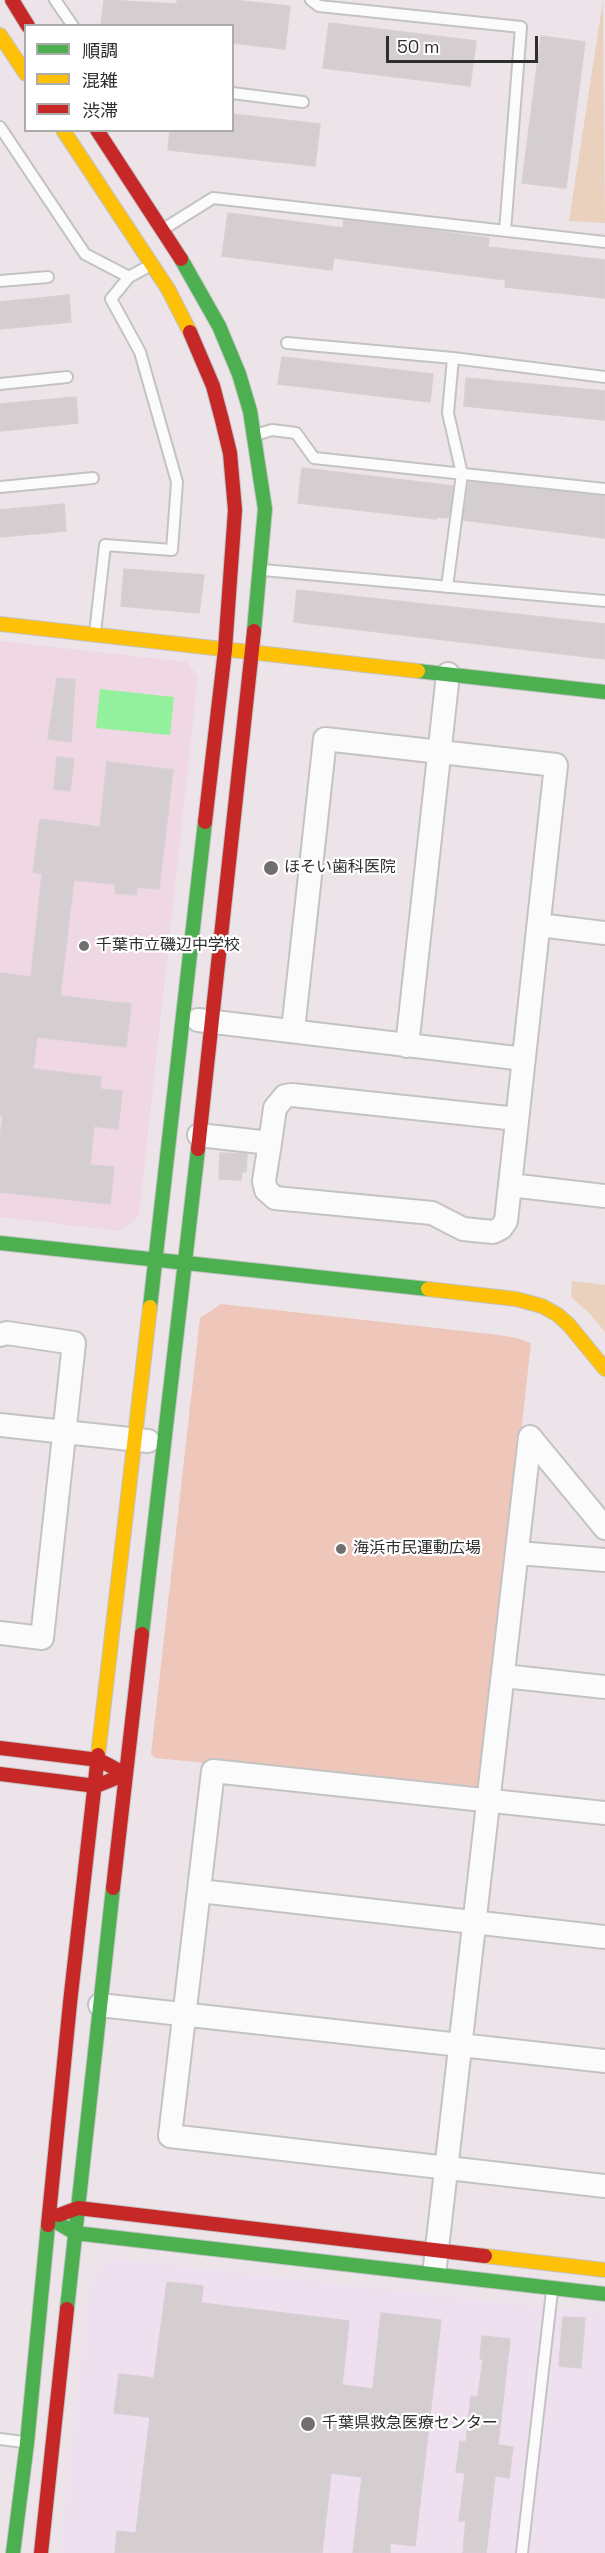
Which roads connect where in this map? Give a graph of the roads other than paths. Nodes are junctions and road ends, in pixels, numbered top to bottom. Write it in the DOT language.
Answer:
graph roads {
  1 [pos="12,0"];
  2 [pos="55,0"];
  3 [pos="311,0"];
  4 [pos="27,24"];
  5 [pos="72,24"];
  6 [pos="0,35"];
  7 [pos="24,71"];
  8 [pos="234,93"];
  9 [pos="303,102"];
  10 [pos="0,127"];
  11 [pos="64,132"];
  12 [pos="98,132"];
  13 [pos="162,230"];
  14 [pos="505,231"];
  15 [pos="605,242"];
  16 [pos="152,264"];
  17 [pos="48,277"];
  18 [pos="129,277"];
  19 [pos="0,281"];
  20 [pos="287,343"];
  21 [pos="453,358"];
  22 [pos="67,377"];
  23 [pos="605,377"];
  24 [pos="0,384"];
  25 [pos="255,435"];
  26 [pos="462,474"];
  27 [pos="93,478"];
  28 [pos="0,487"];
  29 [pos="605,489"];
  30 [pos="259,570"];
  31 [pos="447,587"];
  32 [pos="605,601"];
  33 [pos="0,624"];
  34 [pos="95,635"];
  35 [pos="225,650"];
  36 [pos="252,652"];
  37 [pos="448,674"];
  38 [pos="605,692"];
  39 [pos="440,752"];
  40 [pos="539,925"];
  41 [pos="605,933"];
  42 [pos="182,1018"];
  43 [pos="211,1021"];
  44 [pos="293,1030"];
  45 [pos="407,1046"];
  46 [pos="524,1059"];
  47 [pos="517,1119"];
  48 [pos="199,1135"];
  49 [pos="270,1143"];
  50 [pos="510,1185"];
  51 [pos="605,1196"];
  52 [pos="0,1243"];
  53 [pos="156,1261"];
  54 [pos="185,1264"];
  55 [pos="0,1335"];
  56 [pos="605,1370"];
  57 [pos="0,1425"];
  58 [pos="64,1432"];
  59 [pos="134,1440"];
  60 [pos="163,1443"];
  61 [pos="605,1528"];
  62 [pos="519,1553"];
  63 [pos="605,1560"];
  64 [pos="0,1633"];
  65 [pos="504,1676"];
  66 [pos="605,1687"];
  67 [pos="0,1748"];
  68 [pos="99,1760"];
  69 [pos="0,1774"];
  70 [pos="125,1775"];
  71 [pos="96,1786"];
  72 [pos="490,1801"];
  73 [pos="605,1813"];
  74 [pos="200,1891"];
  75 [pos="476,1922"];
  76 [pos="605,1937"];
  77 [pos="100,2005"];
  78 [pos="185,2014"];
  79 [pos="462,2043"];
  80 [pos="605,2061"];
  81 [pos="447,2168"];
  82 [pos="605,2186"];
  83 [pos="78,2208"];
  84 [pos="49,2218"];
  85 [pos="75,2234"];
  86 [pos="437,2251"];
  87 [pos="605,2270"];
  88 [pos="434,2276"];
  89 [pos="553,2289"];
  90 [pos="605,2294"];
  91 [pos="0,2439"];
  92 [pos="40,2445"];
  93 [pos="13,2553"];
  94 [pos="41,2553"];
  95 [pos="522,2553"];
  1 -- 4 [label="street"];
  2 -- 5 [label="lane"];
  3 -- 14 [label="lane"];
  6 -- 7 [label="street"];
  8 -- 9 [label="lane"];
  10 -- 18 [label="lane"];
  11 -- 16 [label="street"];
  12 -- 13 [label="street"];
  13 -- 14 [label="lane"];
  13 -- 25 [label="street"];
  14 -- 15 [label="lane"];
  16 -- 18 [label="lane"];
  16 -- 35 [label="street"];
  17 -- 19 [label="lane"];
  18 -- 34 [label="lane"];
  20 -- 21 [label="lane"];
  21 -- 23 [label="lane"];
  21 -- 26 [label="lane"];
  22 -- 24 [label="lane"];
  25 -- 26 [label="lane"];
  25 -- 30 [label="street"];
  26 -- 29 [label="lane"];
  26 -- 31 [label="lane"];
  27 -- 28 [label="lane"];
  30 -- 31 [label="lane"];
  30 -- 36 [label="street"];
  31 -- 32 [label="lane"];
  33 -- 34 [label="street"];
  34 -- 35 [label="street"];
  35 -- 36 [label="street"];
  35 -- 42 [label="street"];
  36 -- 37 [label="street"];
  36 -- 43 [label="street"];
  37 -- 38 [label="street"];
  37 -- 39 [label="street"];
  39 -- 40 [label="street"];
  39 -- 44 [label="street"];
  39 -- 45 [label="street"];
  40 -- 41 [label="street"];
  40 -- 46 [label="street"];
  42 -- 43 [label="street"];
  42 -- 53 [label="street"];
  43 -- 44 [label="street"];
  43 -- 48 [label="street"];
  44 -- 45 [label="street"];
  45 -- 46 [label="street"];
  46 -- 47 [label="street"];
  47 -- 49 [label="street"];
  47 -- 50 [label="street"];
  48 -- 49 [label="street"];
  48 -- 54 [label="street"];
  49 -- 50 [label="street"];
  50 -- 51 [label="street"];
  52 -- 53 [label="street"];
  53 -- 54 [label="street"];
  53 -- 59 [label="street"];
  54 -- 56 [label="street"];
  54 -- 60 [label="street"];
  55 -- 58 [label="street"];
  57 -- 58 [label="street"];
  58 -- 59 [label="street"];
  58 -- 64 [label="street"];
  59 -- 60 [label="street"];
  59 -- 68 [label="street"];
  60 -- 70 [label="street"];
  61 -- 62 [label="street"];
  62 -- 63 [label="street"];
  62 -- 65 [label="street"];
  65 -- 66 [label="street"];
  65 -- 72 [label="street"];
  67 -- 68 [label="street"];
  68 -- 70 [label="street"];
  68 -- 71 [label="street"];
  69 -- 71 [label="street"];
  70 -- 71 [label="street"];
  70 -- 77 [label="street"];
  71 -- 84 [label="street"];
  72 -- 73 [label="street"];
  72 -- 74 [label="street"];
  72 -- 75 [label="street"];
  74 -- 75 [label="street"];
  74 -- 78 [label="street"];
  75 -- 76 [label="street"];
  75 -- 79 [label="street"];
  77 -- 78 [label="street"];
  77 -- 83 [label="street"];
  78 -- 79 [label="street"];
  78 -- 81 [label="street"];
  79 -- 80 [label="street"];
  79 -- 81 [label="street"];
  81 -- 82 [label="street"];
  81 -- 86 [label="street"];
  83 -- 84 [label="street"];
  83 -- 85 [label="street"];
  83 -- 86 [label="street"];
  84 -- 85 [label="street"];
  84 -- 92 [label="street"];
  85 -- 88 [label="street"];
  85 -- 92 [label="street"];
  86 -- 87 [label="street"];
  86 -- 88 [label="street"];
  88 -- 89 [label="street"];
  89 -- 90 [label="street"];
  89 -- 95 [label="lane"];
  91 -- 92 [label="lane"];
  92 -- 93 [label="street"];
  92 -- 94 [label="street"];
}
